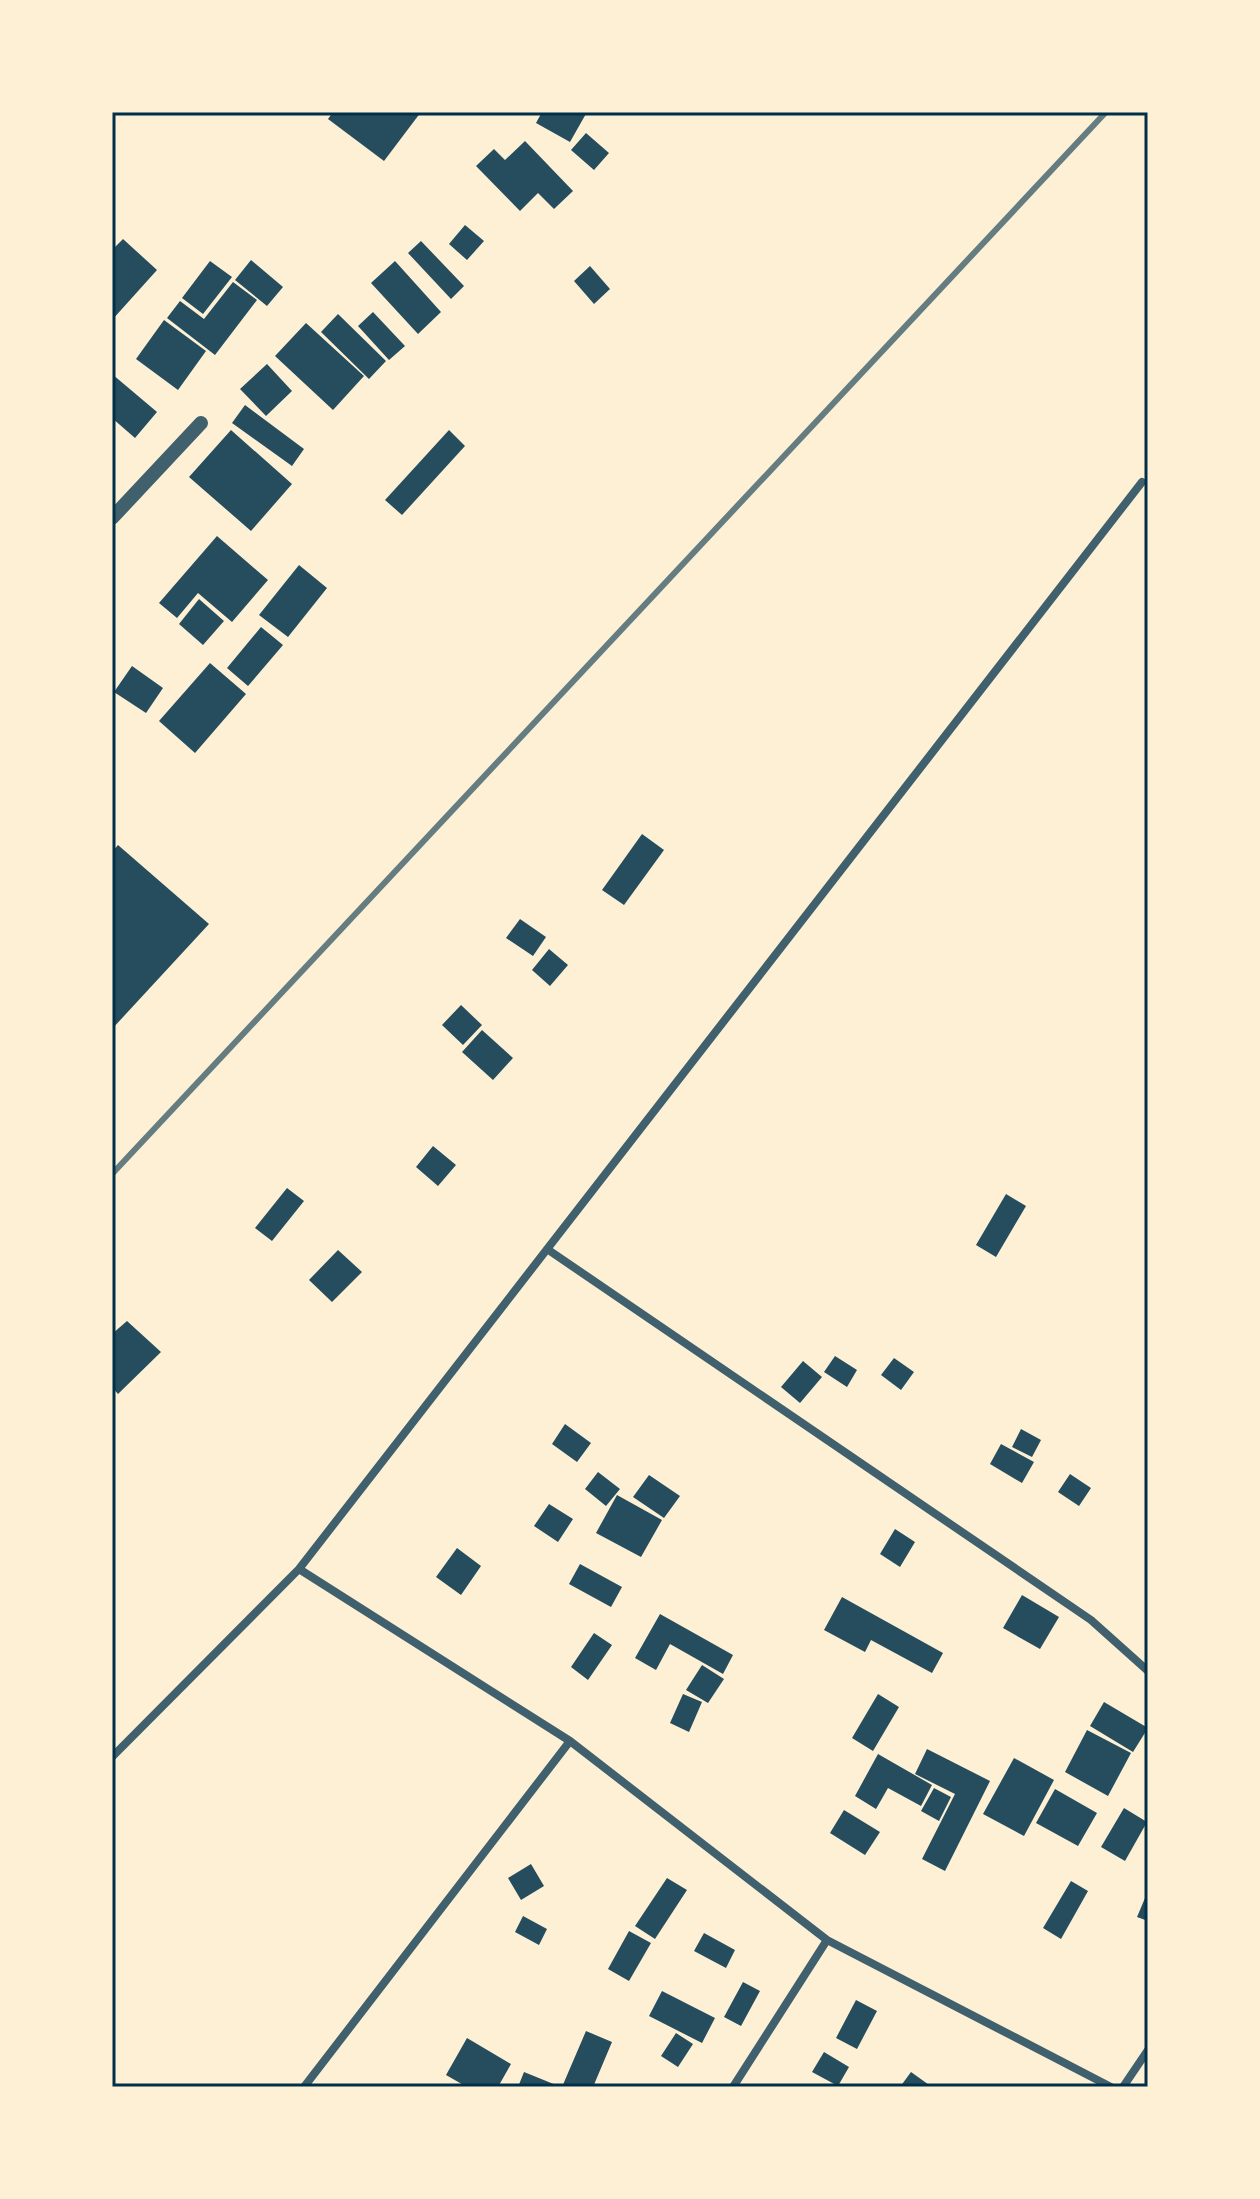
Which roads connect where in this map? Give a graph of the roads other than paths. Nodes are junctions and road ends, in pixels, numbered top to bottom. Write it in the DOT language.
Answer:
graph roads {
  1 [pos="201,423"];
  2 [pos="1142,482"];
  3 [pos="112,518"];
  4 [pos="547,1249"];
  5 [pos="299,1569"];
  6 [pos="1148,1671"];
  7 [pos="570,1741"];
  8 [pos="112,1757"];
  9 [pos="827,1940"];
  10 [pos="1148,2050"];
  11 [pos="304,2087"];
  12 [pos="733,2087"];
  13 [pos="1111,2087"];
  14 [pos="1123,2087"];
  1 -- 3 [label="street"];
  2 -- 4 [label="street"];
  4 -- 5 [label="street"];
  4 -- 6 [label="street"];
  5 -- 7 [label="street"];
  5 -- 8 [label="street"];
  7 -- 9 [label="street"];
  7 -- 11 [label="street"];
  9 -- 12 [label="street"];
  9 -- 13 [label="street"];
  10 -- 14 [label="street"];
}
